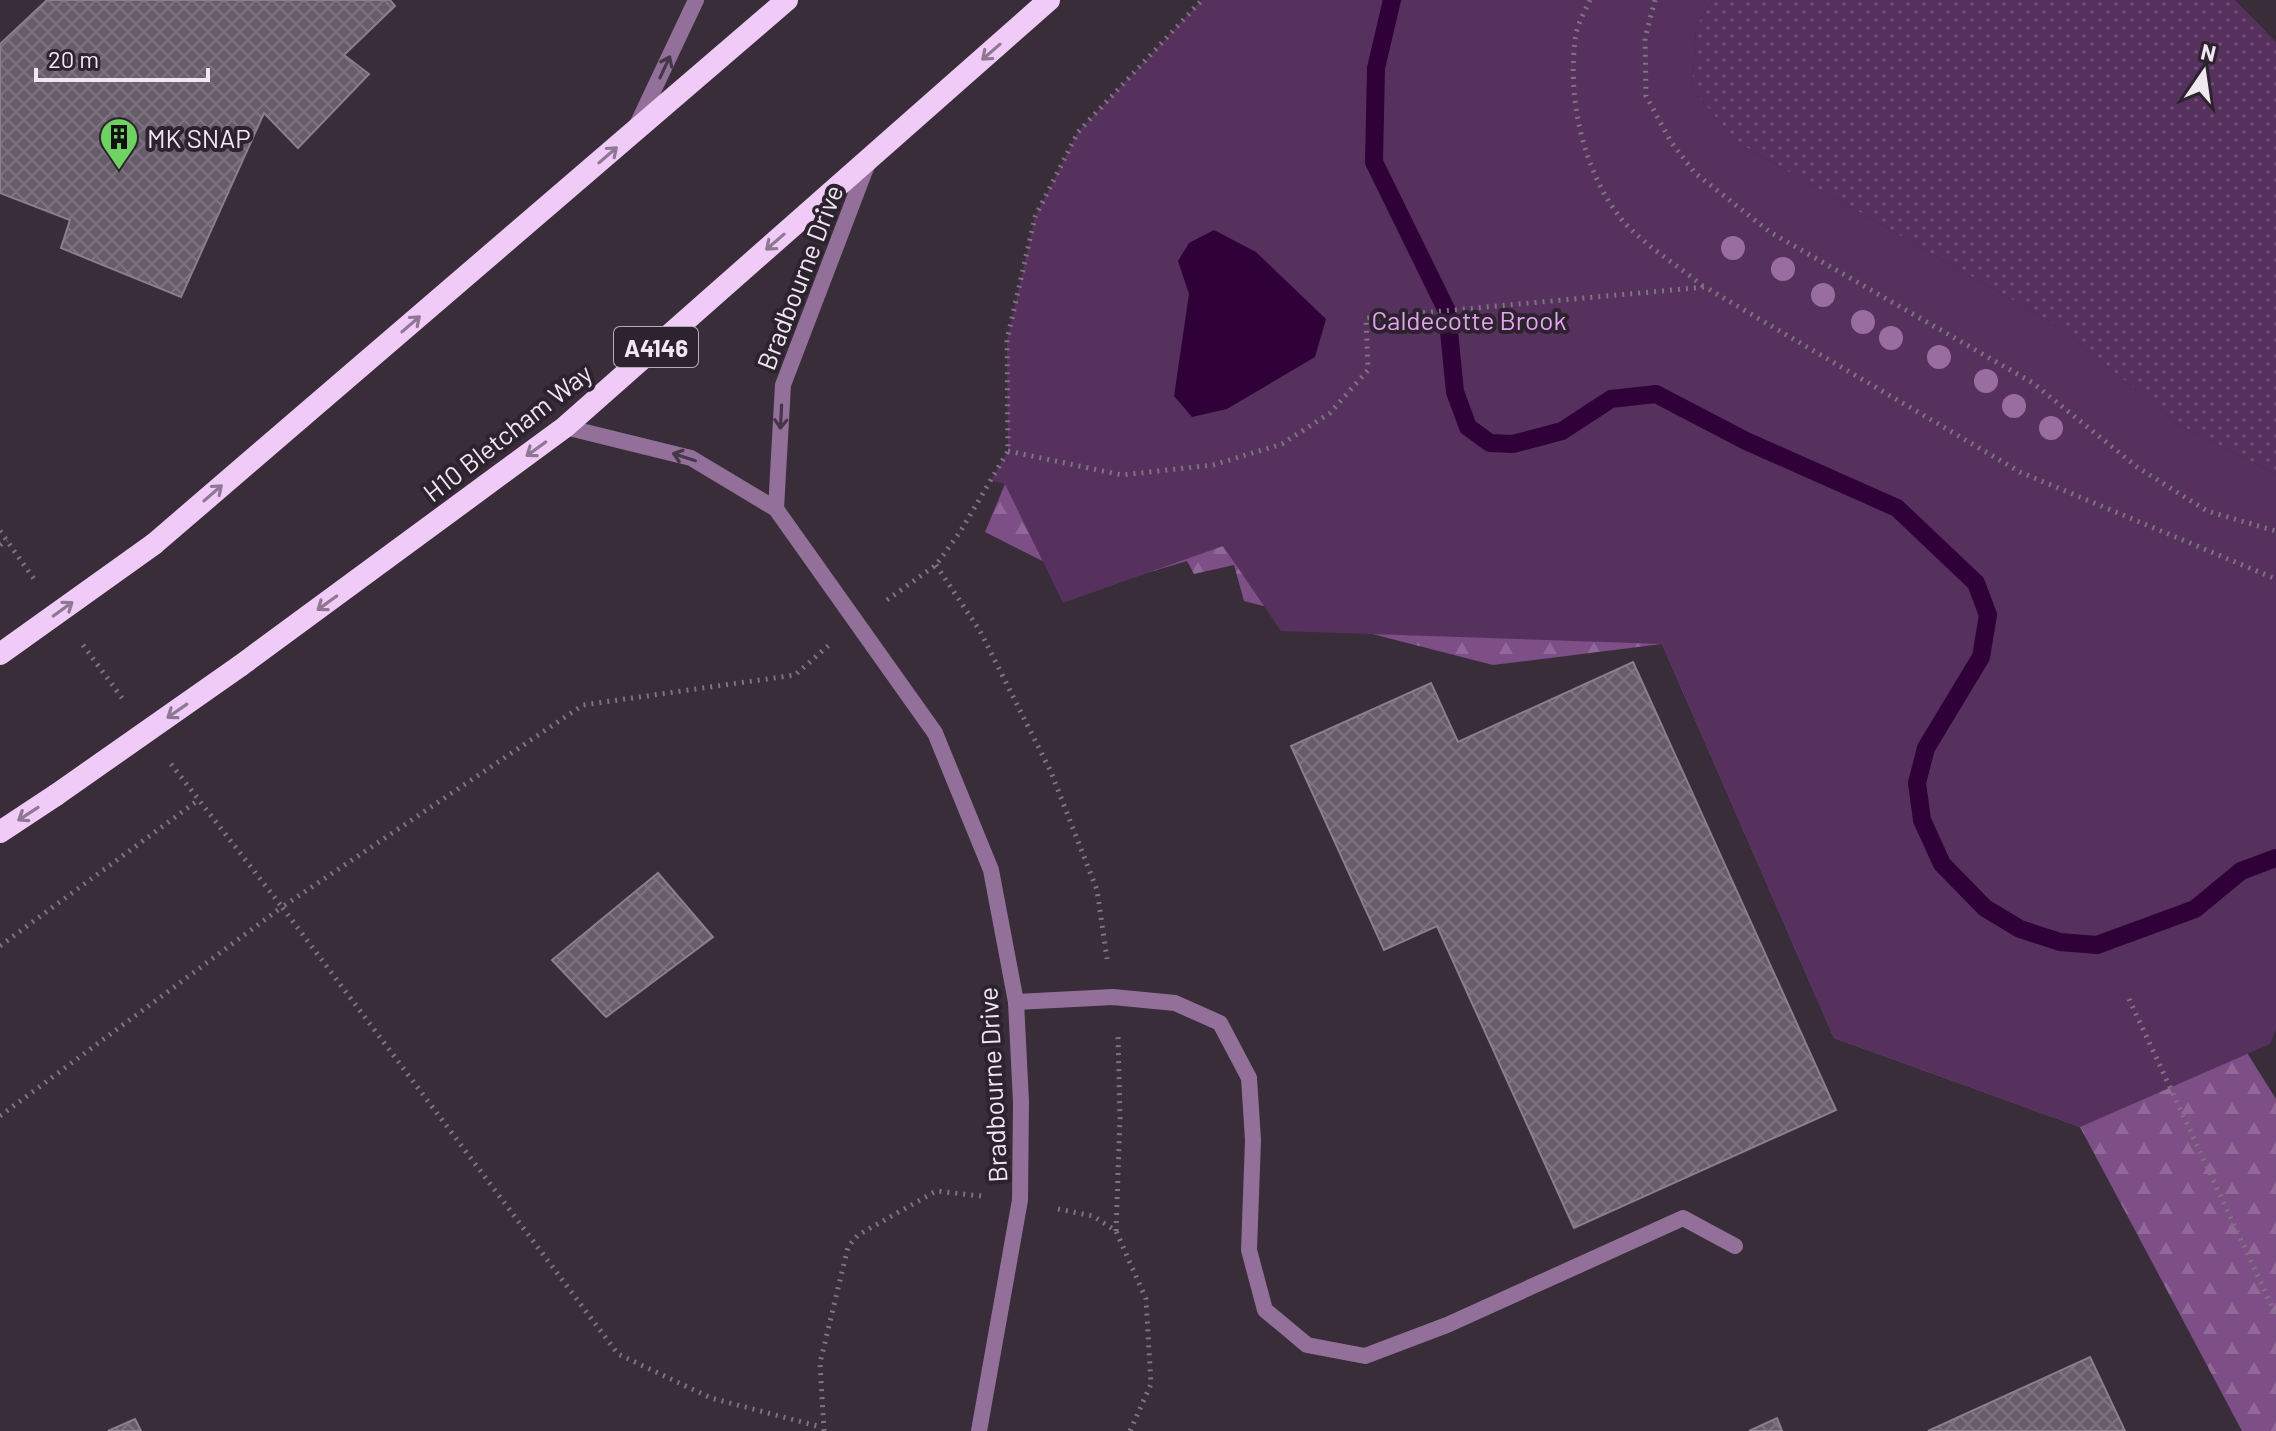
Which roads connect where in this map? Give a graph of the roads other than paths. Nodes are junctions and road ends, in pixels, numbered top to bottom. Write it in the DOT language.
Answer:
graph roads {
  1 [pos="696,0"];
  2 [pos="787,0"];
  3 [pos="1049,0"];
  4 [pos="633,134"];
  5 [pos="869,159"];
  6 [pos="565,427"];
  7 [pos="776,509"];
  8 [pos="0,654"];
  9 [pos="0,832"];
  10 [pos="1016,1002"];
  11 [pos="1735,1246"];
  12 [pos="979,1431"];
  4 -- 1 [label="street, one-way"];
  2 -- 4 [label="highway"];
  3 -- 5 [label="highway, H10 Bletcham Way / A4146, one-way"];
  8 -- 4 [label="highway, one-way, bridge"];
  5 -- 6 [label="highway, H10 Bletcham Way / A4146, one-way"];
  5 -- 7 [label="street, Bradbourne Drive, one-way"];
  7 -- 6 [label="street, Bradbourne Drive, one-way"];
  6 -- 9 [label="highway, H10 Bletcham Way / A4146, one-way, bridge"];
  7 -- 10 [label="street, Bradbourne Drive"];
  10 -- 11 [label="street"];
  10 -- 12 [label="street, Bradbourne Drive"];
}
